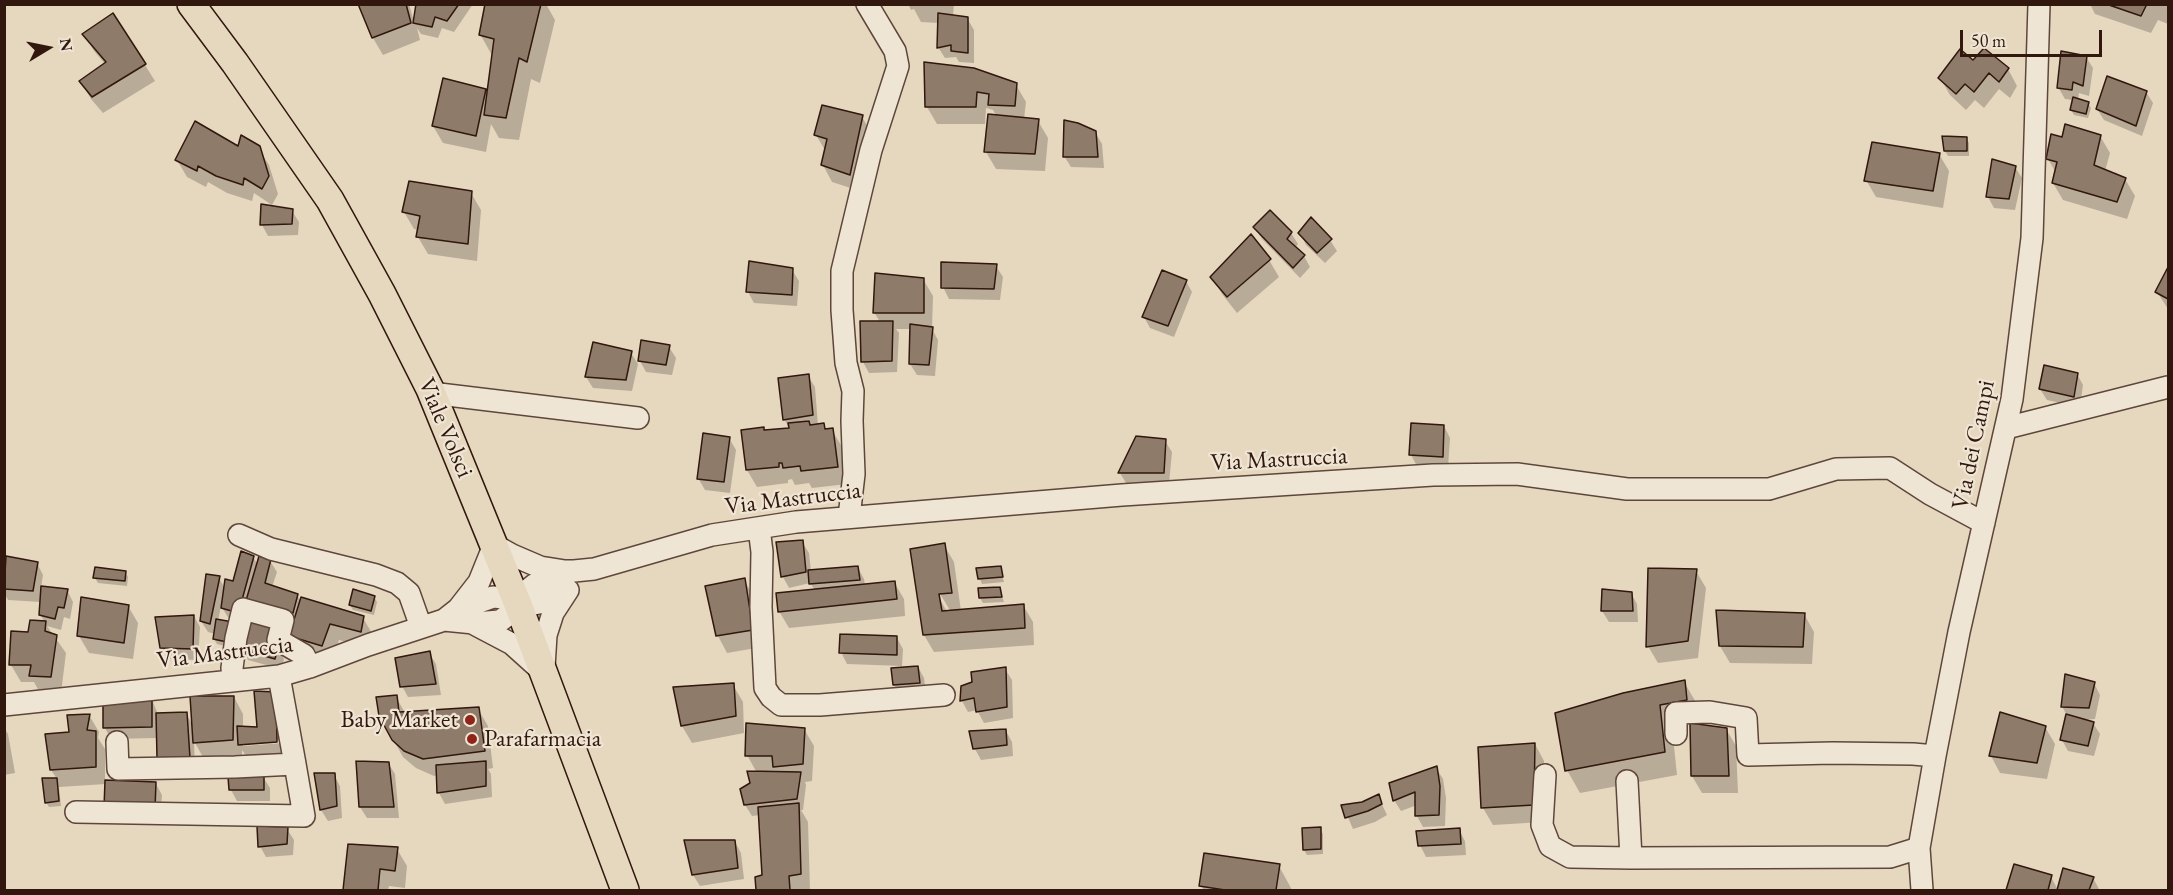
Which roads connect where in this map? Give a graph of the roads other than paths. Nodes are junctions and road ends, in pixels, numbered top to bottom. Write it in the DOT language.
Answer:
graph roads {
  1 [pos="191,4"];
  2 [pos="867,4"];
  3 [pos="2039,4"];
  4 [pos="2169,387"];
  5 [pos="431,393"];
  6 [pos="638,418"];
  7 [pos="2006,428"];
  8 [pos="849,518"];
  9 [pos="1984,523"];
  10 [pos="759,528"];
  11 [pos="239,536"];
  12 [pos="494,545"];
  13 [pos="594,569"];
  14 [pos="566,572"];
  15 [pos="563,595"];
  16 [pos="517,603"];
  17 [pos="459,618"];
  18 [pos="422,627"];
  19 [pos="310,667"];
  20 [pos="544,674"];
  21 [pos="279,676"];
  22 [pos="233,680"];
  23 [pos="944,695"];
  24 [pos="4,705"];
  25 [pos="1676,734"];
  26 [pos="117,742"];
  27 [pos="1935,756"];
  28 [pos="296,764"];
  29 [pos="1545,775"];
  30 [pos="1627,780"];
  31 [pos="76,812"];
  32 [pos="1919,848"];
  33 [pos="1631,858"];
  34 [pos="625,891"];
  35 [pos="1922,891"];
  1 -- 5 [label="main road, Viale Volsci"];
  2 -- 8 [label="street"];
  3 -- 7 [label="street, Via dei Campi"];
  4 -- 7 [label="street"];
  5 -- 6 [label="street"];
  5 -- 12 [label="main road, Viale Volsci"];
  7 -- 9 [label="street, Via dei Campi"];
  8 -- 9 [label="street, Via Mastruccia"];
  8 -- 10 [label="street, Via Mastruccia"];
  9 -- 27 [label="street, Via dei Campi"];
  10 -- 13 [label="street, Via Mastruccia"];
  10 -- 23 [label="street"];
  11 -- 18 [label="street"];
  12 -- 14 [label="street"];
  12 -- 16 [label="main road, Viale Volsci"];
  12 -- 17 [label="street"];
  13 -- 14 [label="street, Via Mastruccia"];
  13 -- 15 [label="street"];
  14 -- 16 [label="street"];
  15 -- 16 [label="street"];
  15 -- 20 [label="street"];
  16 -- 17 [label="street, Via Mastruccia"];
  16 -- 20 [label="main road, Viale Volsci"];
  17 -- 18 [label="street, Via Mastruccia"];
  17 -- 20 [label="street"];
  18 -- 19 [label="street, Via Mastruccia"];
  19 -- 21 [label="street, Via Mastruccia"];
  19 -- 22 [label="street"];
  20 -- 34 [label="main road, Viale Volsci"];
  21 -- 22 [label="street, Via Mastruccia"];
  21 -- 28 [label="street"];
  22 -- 24 [label="street, Via Mastruccia"];
  25 -- 27 [label="street"];
  26 -- 28 [label="street"];
  27 -- 32 [label="street, Via dei Campi"];
  28 -- 31 [label="street"];
  29 -- 33 [label="street"];
  30 -- 33 [label="street"];
  32 -- 33 [label="street"];
  32 -- 35 [label="street, Via dei Campi"];
}
